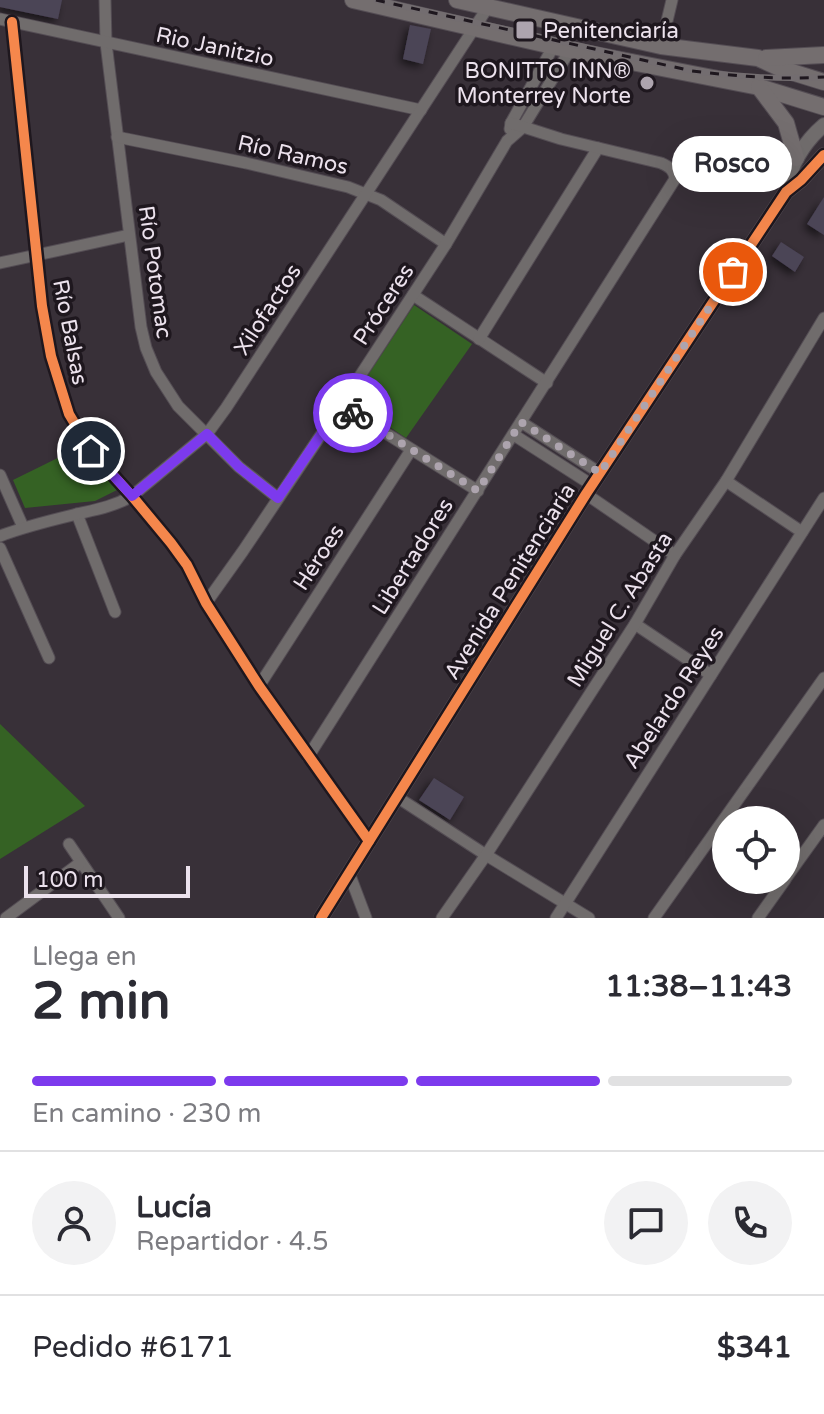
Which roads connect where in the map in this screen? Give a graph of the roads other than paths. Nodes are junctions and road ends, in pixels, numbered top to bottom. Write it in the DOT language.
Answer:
graph roads {
  1 [pos="105,0"];
  2 [pos="353,0"];
  3 [pos="457,0"];
  4 [pos="672,0"];
  5 [pos="386,4"];
  6 [pos="488,7"];
  7 [pos="6,20"];
  8 [pos="475,28"];
  9 [pos="106,43"];
  10 [pos="661,46"];
  11 [pos="562,48"];
  12 [pos="824,55"];
  13 [pos="758,58"];
  14 [pos="824,82"];
  15 [pos="759,87"];
  16 [pos="824,90"];
  17 [pos="824,107"];
  18 [pos="421,110"];
  19 [pos="511,123"];
  20 [pos="824,125"];
  21 [pos="523,127"];
  22 [pos="117,137"];
  23 [pos="507,141"];
  24 [pos="598,148"];
  25 [pos="796,158"];
  26 [pos="821,162"];
  27 [pos="786,192"];
  28 [pos="367,193"];
  29 [pos="129,235"];
  30 [pos="446,244"];
  31 [pos="36,254"];
  32 [pos="0,263"];
  33 [pos="413,295"];
  34 [pos="824,318"];
  35 [pos="479,339"];
  36 [pos="547,383"];
  37 [pos="341,405"];
  38 [pos="521,422"];
  39 [pos="207,434"];
  40 [pos="514,435"];
  41 [pos="411,450"];
  42 [pos="0,475"];
  43 [pos="726,481"];
  44 [pos="593,484"];
  45 [pos="478,491"];
  46 [pos="132,496"];
  47 [pos="278,498"];
  48 [pos="824,498"];
  49 [pos="77,514"];
  50 [pos="23,527"];
  51 [pos="802,532"];
  52 [pos="0,536"];
  53 [pos="0,548"];
  54 [pos="675,555"];
  55 [pos="206,603"];
  56 [pos="115,612"];
  57 [pos="635,624"];
  58 [pos="49,658"];
  59 [pos="711,675"];
  60 [pos="824,678"];
  61 [pos="259,686"];
  62 [pos="308,757"];
  63 [pos="397,797"];
  64 [pos="824,825"];
  65 [pos="369,841"];
  66 [pos="69,844"];
  67 [pos="486,855"];
  68 [pos="800,858"];
  69 [pos="80,863"];
  70 [pos="349,873"];
  71 [pos="775,894"];
  72 [pos="565,904"];
  73 [pos="6,918"];
  74 [pos="119,918"];
  75 [pos="321,918"];
  76 [pos="366,918"];
  77 [pos="442,918"];
  78 [pos="556,918"];
  79 [pos="589,918"];
  80 [pos="654,918"];
  81 [pos="758,918"];
  1 -- 9 [label="street, Río Potomac"];
  2 -- 5 [label="main road"];
  3 -- 6 [label="main road"];
  4 -- 10 [label="street"];
  5 -- 8 [label="main road"];
  6 -- 8 [label="street, Xilofactos"];
  6 -- 10 [label="main road"];
  7 -- 9 [label="street, Rio Janitzio"];
  7 -- 31 [label="street, Río Balsas"];
  8 -- 11 [label="main road"];
  8 -- 18 [label="street, Xilofactos"];
  9 -- 18 [label="street, Rio Janitzio"];
  9 -- 22 [label="street, Río Potomac"];
  10 -- 13 [label="main road"];
  11 -- 15 [label="main road"];
  11 -- 19 [label="street, Próceres"];
  11 -- 21 [label="street, Próceres"];
  12 -- 13 [label="main road"];
  13 -- 14 [label="main road"];
  15 -- 16 [label="main road"];
  15 -- 17 [label="main road"];
  15 -- 25 [label="main road"];
  18 -- 28 [label="street, Xilofactos"];
  19 -- 21 [label="street"];
  19 -- 23 [label="street, Próceres"];
  20 -- 25 [label="street, Avenida Penitenciaría"];
  21 -- 23 [label="street, Próceres"];
  21 -- 24 [label="street"];
  22 -- 28 [label="street, Río Ramos"];
  22 -- 29 [label="street, Río Potomac"];
  23 -- 30 [label="street, Próceres"];
  24 -- 35 [label="street"];
  24 -- 36 [label="street, Libertadores"];
  25 -- 27 [label="street, Avenida Penitenciaría"];
  26 -- 27 [label="street, Avenida Penitenciaría"];
  27 -- 44 [label="street, Avenida Penitenciaría"];
  28 -- 30 [label="street, Río Ramos"];
  28 -- 39 [label="street, Xilofactos"];
  29 -- 31 [label="street"];
  29 -- 39 [label="street, Río Potomac"];
  30 -- 33 [label="street, Próceres"];
  31 -- 32 [label="street"];
  31 -- 46 [label="street, Río Balsas"];
  33 -- 35 [label="street"];
  33 -- 37 [label="street, Próceres"];
  34 -- 43 [label="street, Miguel C. Abasta"];
  35 -- 36 [label="street"];
  36 -- 38 [label="street, Libertadores"];
  37 -- 41 [label="street"];
  37 -- 47 [label="street, Próceres"];
  38 -- 40 [label="street, Libertadores"];
  38 -- 44 [label="street"];
  39 -- 46 [label="street, Xilofactos"];
  39 -- 47 [label="street, Río Potomac"];
  40 -- 44 [label="street"];
  40 -- 45 [label="street, Libertadores"];
  41 -- 45 [label="street"];
  41 -- 61 [label="street, Héroes"];
  42 -- 50 [label="street"];
  43 -- 51 [label="street"];
  43 -- 54 [label="street, Miguel C. Abasta"];
  44 -- 54 [label="street"];
  44 -- 63 [label="street, Avenida Penitenciaría"];
  45 -- 62 [label="street, Libertadores"];
  46 -- 49 [label="street, Xilofactos"];
  46 -- 55 [label="street, Río Balsas"];
  47 -- 55 [label="street, Próceres"];
  48 -- 51 [label="street, Abelardo Reyes"];
  49 -- 50 [label="street, Xilofactos"];
  49 -- 56 [label="street"];
  50 -- 52 [label="street, Xilofactos"];
  51 -- 59 [label="street, Abelardo Reyes"];
  53 -- 58 [label="street"];
  54 -- 57 [label="street, Miguel C. Abasta"];
  55 -- 61 [label="street, Río Balsas"];
  57 -- 59 [label="street"];
  57 -- 67 [label="street, Miguel C. Abasta"];
  59 -- 72 [label="street, Abelardo Reyes"];
  60 -- 80 [label="street"];
  61 -- 62 [label="street, Río Balsas"];
  62 -- 65 [label="street, Río Balsas"];
  63 -- 65 [label="street, Avenida Penitenciaría"];
  63 -- 67 [label="street"];
  64 -- 68 [label="street"];
  65 -- 70 [label="street, Avenida Penitenciaría"];
  66 -- 69 [label="street"];
  67 -- 72 [label="street"];
  67 -- 77 [label="street, Miguel C. Abasta"];
  69 -- 73 [label="street"];
  69 -- 74 [label="street"];
  70 -- 75 [label="street, Avenida Penitenciaría"];
  70 -- 76 [label="street"];
  71 -- 81 [label="street"];
  72 -- 78 [label="street, Abelardo Reyes"];
  72 -- 79 [label="street"];
}
